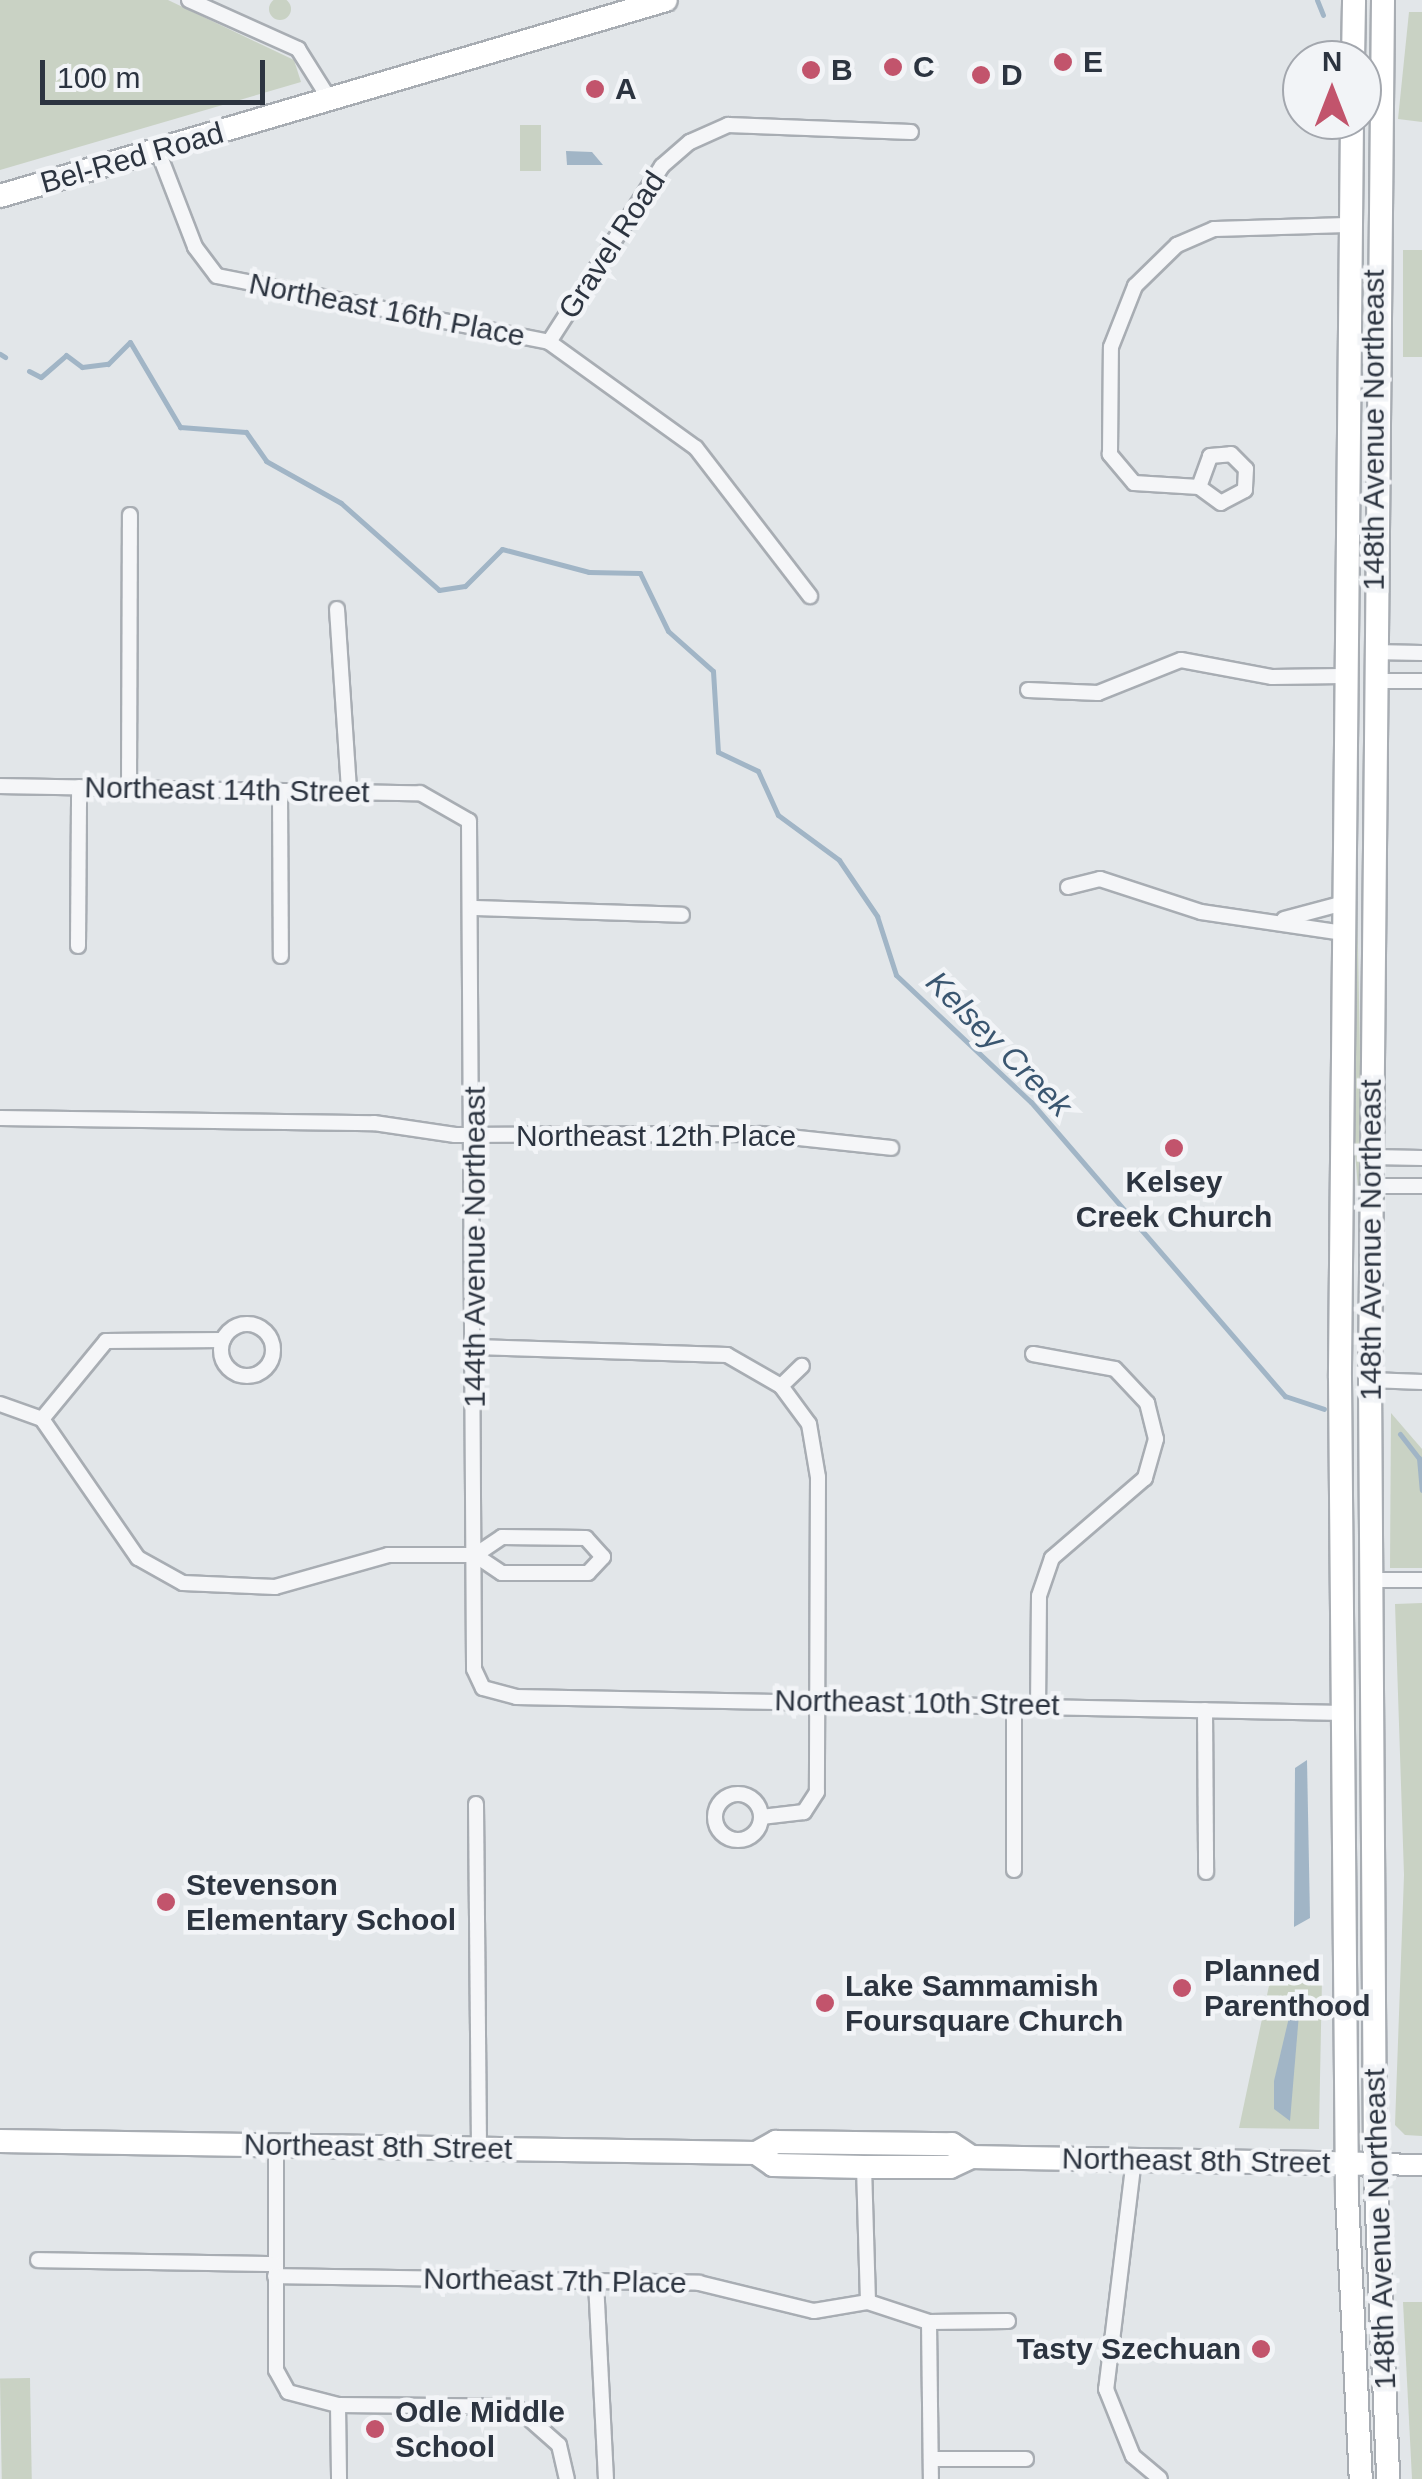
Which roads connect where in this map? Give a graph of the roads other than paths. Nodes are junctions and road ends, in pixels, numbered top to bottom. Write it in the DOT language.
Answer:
graph roads {
  1 [pos="189,0"];
  2 [pos="666,0"];
  3 [pos="1354,0"];
  4 [pos="1383,0"];
  5 [pos="1354,40"];
  6 [pos="330,100"];
  7 [pos="912,132"];
  8 [pos="1351,140"];
  9 [pos="158,150"];
  10 [pos="0,196"];
  11 [pos="1349,196"];
  12 [pos="1348,225"];
  13 [pos="1375,252"];
  14 [pos="549,342"];
  15 [pos="1199,487"];
  16 [pos="130,516"];
  17 [pos="810,596"];
  18 [pos="337,610"];
  19 [pos="1372,652"];
  20 [pos="1422,652"];
  21 [pos="1344,676"];
  22 [pos="1422,680"];
  23 [pos="1372,681"];
  24 [pos="1028,690"];
  25 [pos="0,786"];
  26 [pos="78,787"];
  27 [pos="129,788"];
  28 [pos="280,791"];
  29 [pos="349,791"];
  30 [pos="452,803"];
  31 [pos="1344,838"];
  32 [pos="1068,887"];
  33 [pos="1344,903"];
  34 [pos="1370,907"];
  35 [pos="475,908"];
  36 [pos="682,915"];
  37 [pos="1284,919"];
  38 [pos="1344,933"];
  39 [pos="78,946"];
  40 [pos="280,956"];
  41 [pos="0,1118"];
  42 [pos="475,1135"];
  43 [pos="892,1148"];
  44 [pos="1372,1158"];
  45 [pos="1422,1158"];
  46 [pos="1346,1171"];
  47 [pos="1373,1186"];
  48 [pos="1422,1186"];
  49 [pos="1373,1211"];
  50 [pos="223,1340"];
  51 [pos="474,1347"];
  52 [pos="1032,1354"];
  53 [pos="802,1366"];
  54 [pos="1370,1380"];
  55 [pos="1422,1382"];
  56 [pos="781,1386"];
  57 [pos="0,1404"];
  58 [pos="42,1419"];
  59 [pos="475,1555"];
  60 [pos="1372,1580"];
  61 [pos="1422,1580"];
  62 [pos="491,1692"];
  63 [pos="818,1700"];
  64 [pos="1014,1705"];
  65 [pos="1038,1705"];
  66 [pos="1205,1710"];
  67 [pos="1345,1712"];
  68 [pos="1346,1782"];
  69 [pos="476,1804"];
  70 [pos="761,1817"];
  71 [pos="1377,1849"];
  72 [pos="1014,1870"];
  73 [pos="1206,1872"];
  74 [pos="0,2141"];
  75 [pos="276,2146"];
  76 [pos="479,2148"];
  77 [pos="756,2153"];
  78 [pos="970,2156"];
  79 [pos="1134,2159"];
  80 [pos="1346,2164"];
  81 [pos="1375,2164"];
  82 [pos="1422,2165"];
  83 [pos="864,2167"];
  84 [pos="38,2260"];
  85 [pos="275,2270"];
  86 [pos="596,2282"];
  87 [pos="868,2302"];
  88 [pos="1008,2320"];
  89 [pos="928,2322"];
  90 [pos="338,2405"];
  91 [pos="1360,2450"];
  92 [pos="931,2460"];
  93 [pos="1026,2460"];
  94 [pos="339,2479"];
  95 [pos="567,2479"];
  96 [pos="606,2479"];
  97 [pos="930,2479"];
  98 [pos="1160,2479"];
  99 [pos="1361,2479"];
  100 [pos="1385,2479"];
  1 -- 6 [label="street"];
  2 -- 6 [label="main road, Bel-Red Road"];
  3 -- 5 [label="main road"];
  4 -- 13 [label="main road, 148th Avenue Northeast"];
  6 -- 9 [label="main road, Bel-Red Road"];
  7 -- 14 [label="street, Gravel Road"];
  8 -- 11 [label="main road, 148th Avenue Northeast"];
  9 -- 10 [label="main road, Bel-Red Road"];
  9 -- 14 [label="street, Northeast 16th Place"];
  11 -- 12 [label="main road, 148th Avenue Northeast"];
  11 -- 13 [label="main road"];
  12 -- 15 [label="street"];
  12 -- 21 [label="main road, 148th Avenue Northeast"];
  13 -- 19 [label="main road, 148th Avenue Northeast"];
  14 -- 17 [label="street, Northeast 16th Place"];
  16 -- 27 [label="street"];
  18 -- 29 [label="street"];
  19 -- 20 [label="street"];
  19 -- 23 [label="main road, 148th Avenue Northeast"];
  21 -- 24 [label="street"];
  21 -- 31 [label="main road, 148th Avenue Northeast"];
  22 -- 23 [label="street"];
  23 -- 34 [label="main road, 148th Avenue Northeast"];
  25 -- 26 [label="street, Northeast 14th Street"];
  26 -- 27 [label="street, Northeast 14th Street"];
  26 -- 39 [label="street"];
  27 -- 28 [label="street, Northeast 14th Street"];
  28 -- 29 [label="street, Northeast 14th Street"];
  28 -- 40 [label="street"];
  29 -- 30 [label="street, Northeast 14th Street"];
  30 -- 35 [label="street, 144th Avenue Northeast"];
  31 -- 33 [label="main road, 148th Avenue Northeast"];
  31 -- 34 [label="main road"];
  32 -- 37 [label="street"];
  33 -- 37 [label="street"];
  33 -- 38 [label="main road, 148th Avenue Northeast"];
  34 -- 44 [label="main road, 148th Avenue Northeast"];
  35 -- 36 [label="street"];
  35 -- 42 [label="street, 144th Avenue Northeast"];
  37 -- 38 [label="street"];
  38 -- 46 [label="main road, 148th Avenue Northeast"];
  41 -- 42 [label="street, Northeast 12th Place"];
  42 -- 43 [label="street, Northeast 12th Place"];
  42 -- 51 [label="street, 144th Avenue Northeast"];
  44 -- 45 [label="street"];
  44 -- 47 [label="main road, 148th Avenue Northeast"];
  46 -- 49 [label="main road"];
  46 -- 67 [label="main road, 148th Avenue Northeast"];
  47 -- 48 [label="street"];
  47 -- 49 [label="main road, 148th Avenue Northeast"];
  49 -- 54 [label="main road, 148th Avenue Northeast"];
  50 -- 58 [label="street"];
  51 -- 56 [label="street"];
  51 -- 59 [label="street, 144th Avenue Northeast"];
  52 -- 65 [label="street"];
  53 -- 56 [label="street"];
  54 -- 55 [label="street"];
  54 -- 60 [label="main road, 148th Avenue Northeast"];
  56 -- 63 [label="street"];
  57 -- 58 [label="street"];
  58 -- 59 [label="street"];
  59 -- 59 [label="street"];
  59 -- 62 [label="street, 144th Avenue Northeast"];
  60 -- 61 [label="street"];
  60 -- 71 [label="main road, 148th Avenue Northeast"];
  62 -- 63 [label="street, Northeast 10th Street"];
  63 -- 64 [label="street, Northeast 10th Street"];
  63 -- 70 [label="street"];
  64 -- 65 [label="street, Northeast 10th Street"];
  64 -- 72 [label="street"];
  65 -- 66 [label="street, Northeast 10th Street"];
  66 -- 67 [label="street, Northeast 10th Street"];
  66 -- 73 [label="street"];
  67 -- 68 [label="main road, 148th Avenue Northeast"];
  68 -- 71 [label="main road"];
  68 -- 80 [label="main road, 148th Avenue Northeast"];
  69 -- 76 [label="street"];
  71 -- 81 [label="main road, 148th Avenue Northeast"];
  74 -- 75 [label="main road, Northeast 8th Street"];
  75 -- 76 [label="main road, Northeast 8th Street"];
  75 -- 85 [label="street"];
  76 -- 77 [label="main road, Northeast 8th Street"];
  77 -- 78 [label="main road, Northeast 8th Street"];
  77 -- 83 [label="main road, Northeast 8th Street"];
  78 -- 79 [label="main road, Northeast 8th Street"];
  78 -- 83 [label="main road, Northeast 8th Street"];
  79 -- 80 [label="main road, Northeast 8th Street"];
  79 -- 98 [label="street"];
  80 -- 81 [label="main road, Northeast 8th Street"];
  80 -- 91 [label="main road, 148th Avenue Northeast"];
  81 -- 82 [label="main road, Northeast 8th Street"];
  81 -- 100 [label="main road, 148th Avenue Northeast"];
  83 -- 87 [label="street"];
  84 -- 85 [label="street, Northeast 7th Place"];
  85 -- 86 [label="street, Northeast 7th Place"];
  85 -- 90 [label="street"];
  86 -- 87 [label="street, Northeast 7th Place"];
  86 -- 96 [label="street"];
  87 -- 89 [label="street, Northeast 7th Place"];
  88 -- 89 [label="street, Northeast 7th Place"];
  89 -- 92 [label="street"];
  90 -- 94 [label="street"];
  90 -- 95 [label="street"];
  91 -- 99 [label="main road, 148th Avenue Northeast"];
  91 -- 100 [label="main road"];
  92 -- 93 [label="street"];
  92 -- 97 [label="street"];
}
